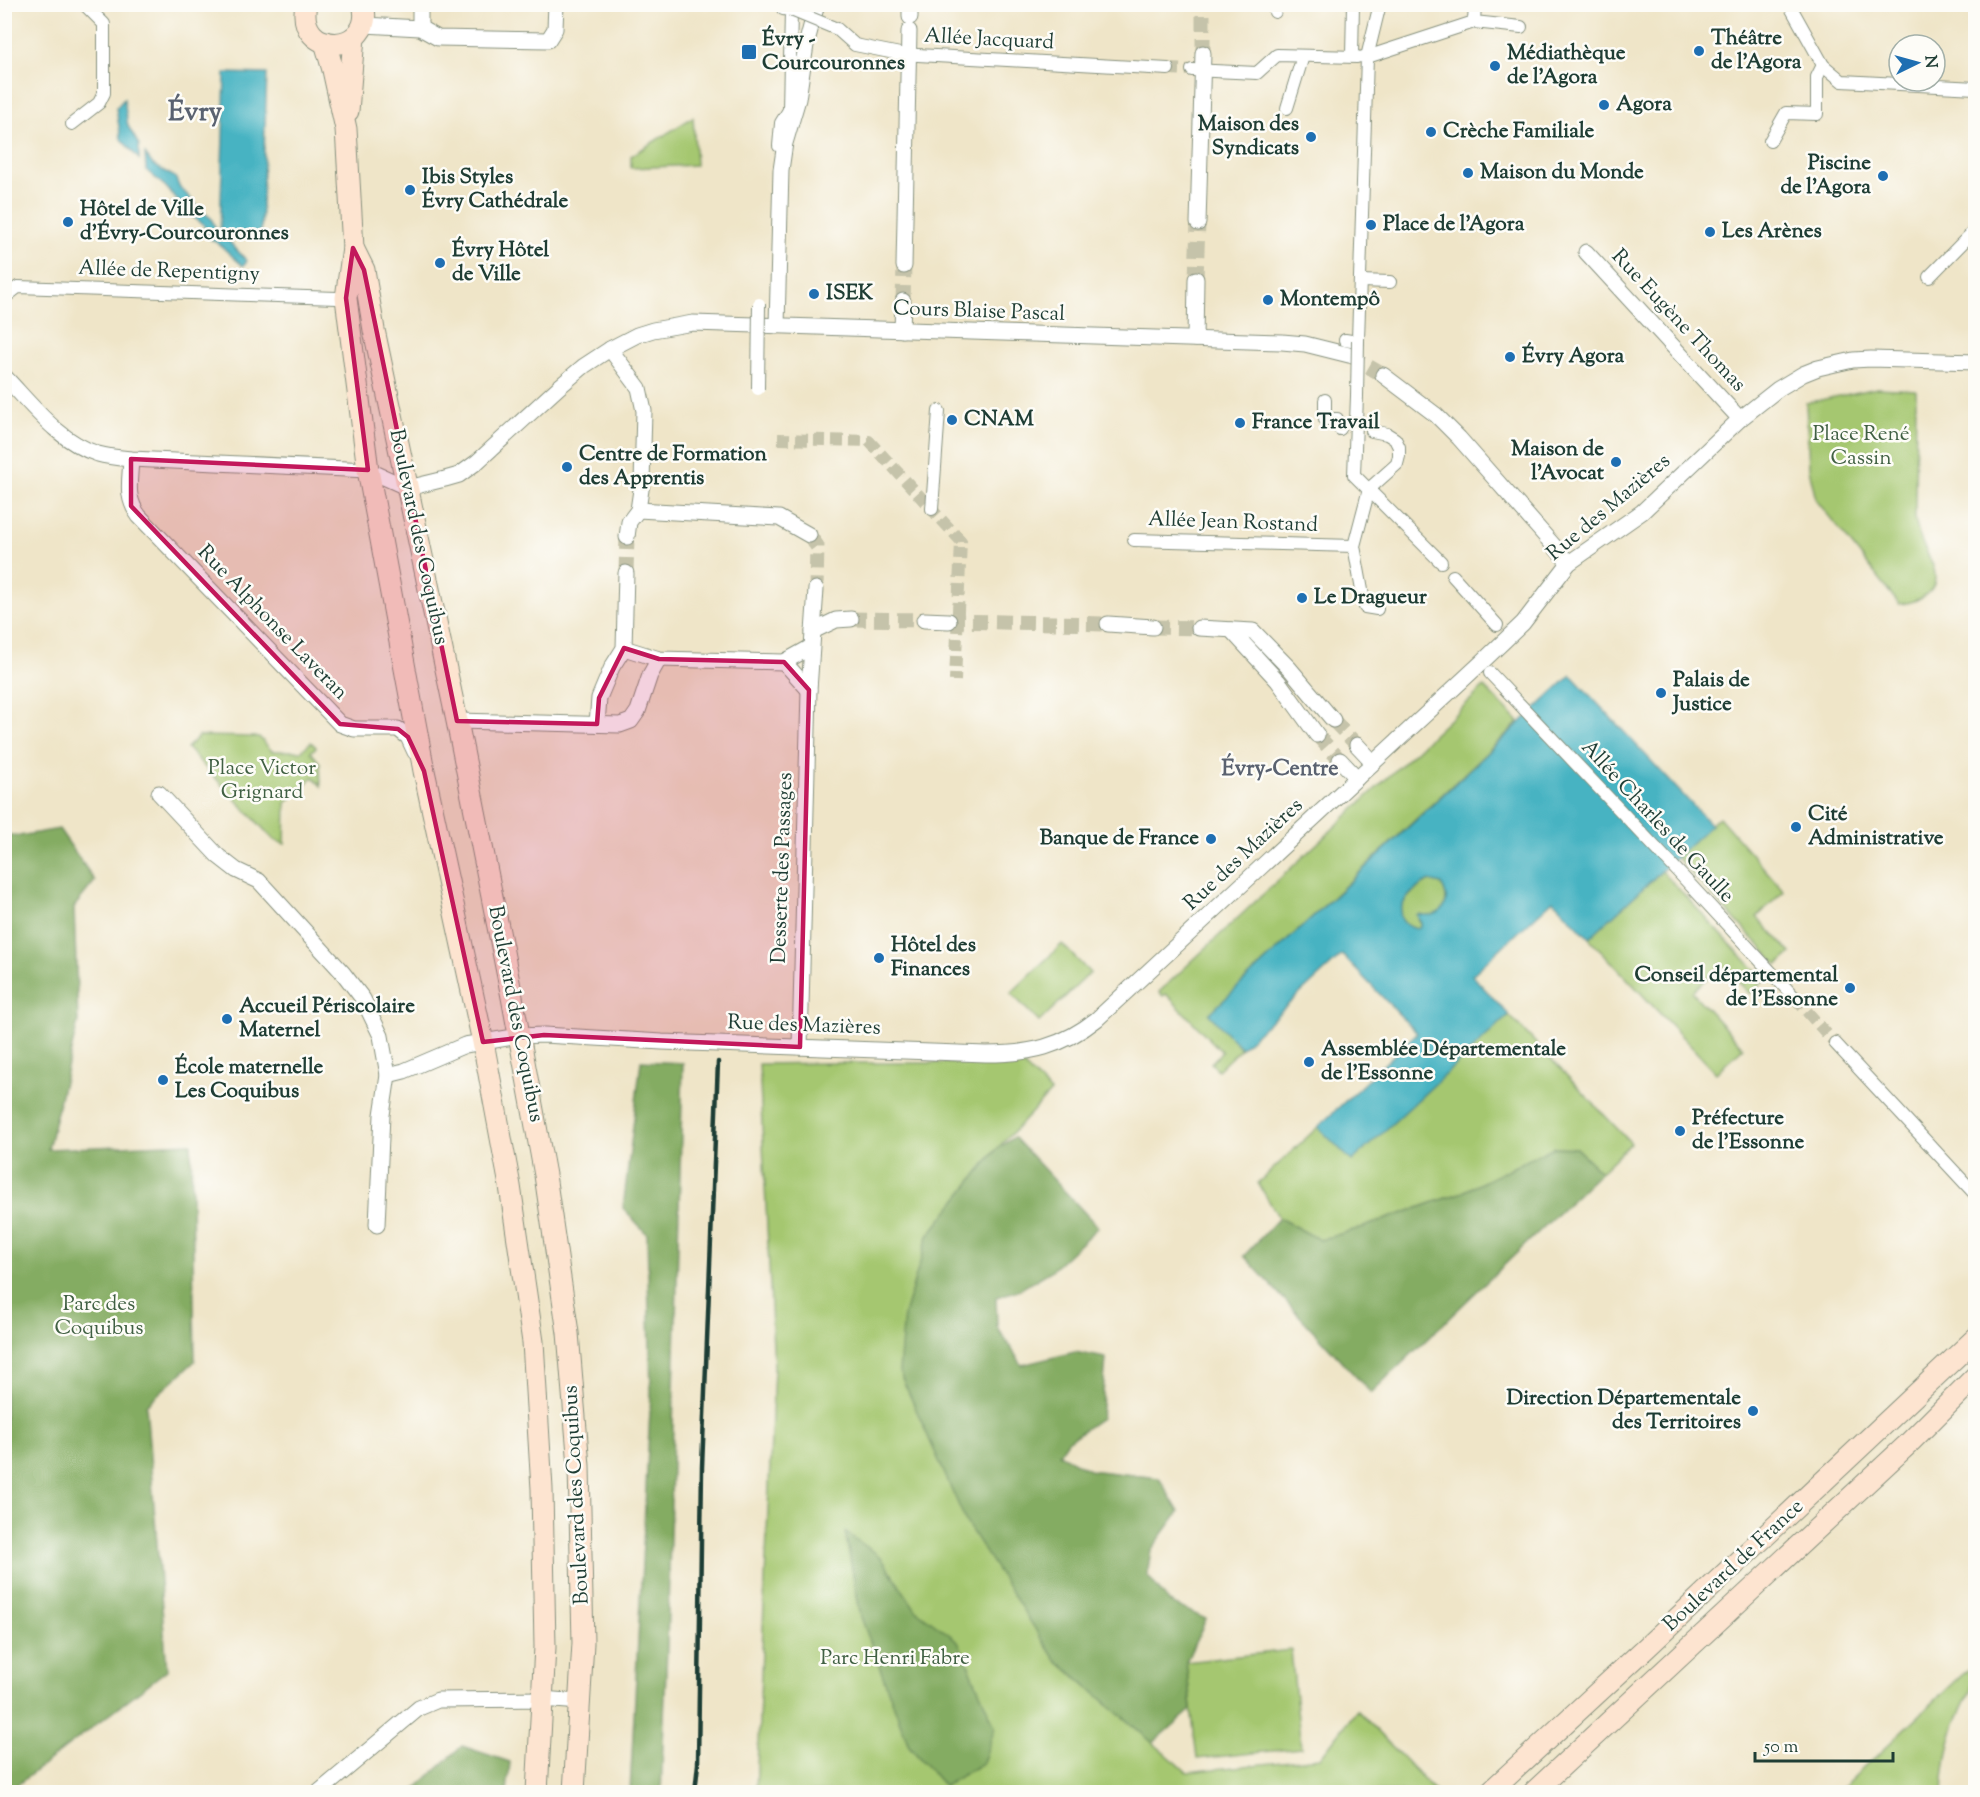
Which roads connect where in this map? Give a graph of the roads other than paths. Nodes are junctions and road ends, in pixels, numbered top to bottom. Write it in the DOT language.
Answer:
graph roads {
  1 [pos="84,4"];
  2 [pos="306,4"];
  3 [pos="420,4"];
  4 [pos="556,4"];
  5 [pos="817,4"];
  6 [pos="1353,4"];
  7 [pos="1380,4"];
  8 [pos="1475,4"];
  9 [pos="1789,4"];
  10 [pos="910,18"];
  11 [pos="360,22"];
  12 [pos="1474,22"];
  13 [pos="1521,27"];
  14 [pos="420,28"];
  15 [pos="325,42"];
  16 [pos="1203,53"];
  17 [pos="1303,56"];
  18 [pos="1360,57"];
  19 [pos="1823,65"];
  20 [pos="1168,69"];
  21 [pos="1197,70"];
  22 [pos="1976,88"];
  23 [pos="1287,108"];
  24 [pos="72,124"];
  25 [pos="346,129"];
  26 [pos="1770,141"];
  27 [pos="777,159"];
  28 [pos="1198,223"];
  29 [pos="1976,229"];
  30 [pos="353,248"];
  31 [pos="1586,252"];
  32 [pos="904,266"];
  33 [pos="1929,277"];
  34 [pos="1196,279"];
  35 [pos="1360,281"];
  36 [pos="1390,282"];
  37 [pos="4,298"];
  38 [pos="337,298"];
  39 [pos="903,301"];
  40 [pos="759,304"];
  41 [pos="777,326"];
  42 [pos="902,330"];
  43 [pos="1195,339"];
  44 [pos="1345,340"];
  45 [pos="1358,341"];
  46 [pos="610,349"];
  47 [pos="1349,355"];
  48 [pos="1976,362"];
  49 [pos="1383,375"];
  50 [pos="4,376"];
  51 [pos="758,389"];
  52 [pos="1324,400"];
  53 [pos="939,411"];
  54 [pos="1740,419"];
  55 [pos="1340,429"];
  56 [pos="1372,431"];
  57 [pos="131,459"];
  58 [pos="368,470"];
  59 [pos="408,488"];
  60 [pos="1369,489"];
  61 [pos="932,509"];
  62 [pos="638,510"];
  63 [pos="809,535"];
  64 [pos="627,537"];
  65 [pos="1134,540"];
  66 [pos="1354,546"];
  67 [pos="1437,558"];
  68 [pos="1569,563"];
  69 [pos="626,573"];
  70 [pos="1454,576"];
  71 [pos="816,589"];
  72 [pos="1377,609"];
  73 [pos="851,619"];
  74 [pos="924,620"];
  75 [pos="949,621"];
  76 [pos="1108,624"];
  77 [pos="1497,625"];
  78 [pos="1153,627"];
  79 [pos="1199,628"];
  80 [pos="1231,630"];
  81 [pos="813,631"];
  82 [pos="811,647"];
  83 [pos="624,648"];
  84 [pos="659,660"];
  85 [pos="783,662"];
  86 [pos="1490,673"];
  87 [pos="809,690"];
  88 [pos="1333,720"];
  89 [pos="458,721"];
  90 [pos="597,724"];
  91 [pos="1317,735"];
  92 [pos="1357,745"];
  93 [pos="1340,760"];
  94 [pos="1373,762"];
  95 [pos="424,771"];
  96 [pos="1357,778"];
  97 [pos="159,793"];
  98 [pos="1795,998"];
  99 [pos="519,1036"];
  100 [pos="483,1042"];
  101 [pos="1835,1043"];
  102 [pos="800,1047"];
  103 [pos="388,1075"];
  104 [pos="1976,1195"];
  105 [pos="377,1225"];
  106 [pos="1975,1340"];
  107 [pos="1976,1376"];
  108 [pos="542,1699"];
  109 [pos="580,1702"];
  110 [pos="319,1792"];
  111 [pos="537,1792"];
  112 [pos="574,1792"];
  113 [pos="1490,1792"];
  114 [pos="1534,1792"];
  1 -- 24 [label="street"];
  2 -- 15 [label="main road"];
  3 -- 14 [label="street"];
  4 -- 14 [label="street"];
  5 -- 41 [label="street"];
  6 -- 18 [label="street"];
  7 -- 18 [label="street"];
  8 -- 12 [label="street"];
  9 -- 19 [label="street"];
  10 -- 32 [label="street"];
  11 -- 14 [label="street"];
  11 -- 15 [label="main road"];
  11 -- 25 [label="main road, Boulevard des Coquibus"];
  12 -- 13 [label="street"];
  12 -- 18 [label="street"];
  15 -- 25 [label="main road, Boulevard des Coquibus"];
  16 -- 21 [label="street"];
  17 -- 18 [label="street"];
  17 -- 21 [label="street"];
  17 -- 23 [label="street"];
  18 -- 35 [label="street"];
  19 -- 22 [label="street"];
  19 -- 26 [label="street"];
  20 -- 27 [label="street, Allée Jacquard, bridge"];
  21 -- 28 [label="street"];
  25 -- 30 [label="main road, Boulevard des Coquibus"];
  29 -- 33 [label="street"];
  30 -- 58 [label="main road, Boulevard des Coquibus"];
  30 -- 59 [label="main road, Boulevard des Coquibus"];
  31 -- 54 [label="street, Rue Eugène Thomas"];
  34 -- 43 [label="street"];
  35 -- 36 [label="street"];
  35 -- 45 [label="street"];
  37 -- 38 [label="street, Allée de Repentigny"];
  39 -- 42 [label="street"];
  40 -- 51 [label="street, bridge"];
  41 -- 42 [label="street, Cours Blaise Pascal"];
  41 -- 46 [label="street, Cours Blaise Pascal"];
  42 -- 43 [label="street, Cours Blaise Pascal"];
  43 -- 47 [label="street, Cours Blaise Pascal"];
  44 -- 45 [label="street"];
  45 -- 60 [label="street, bridge"];
  46 -- 59 [label="street, Cours Blaise Pascal"];
  46 -- 62 [label="street"];
  48 -- 54 [label="street, Rue des Mazières"];
  49 -- 68 [label="street"];
  50 -- 57 [label="street"];
  52 -- 55 [label="street"];
  53 -- 61 [label="street"];
  54 -- 68 [label="street, Rue des Mazières"];
  56 -- 60 [label="street"];
  57 -- 58 [label="street"];
  57 -- 95 [label="street, Rue Alphonse Laveran"];
  58 -- 59 [label="street"];
  58 -- 95 [label="main road, Boulevard des Coquibus"];
  59 -- 89 [label="main road, Boulevard des Coquibus"];
  60 -- 66 [label="street"];
  60 -- 67 [label="street"];
  62 -- 63 [label="street"];
  62 -- 64 [label="street"];
  65 -- 66 [label="street, Allée Jean Rostand"];
  66 -- 72 [label="street"];
  68 -- 94 [label="street, Rue des Mazières"];
  69 -- 83 [label="street"];
  70 -- 77 [label="street"];
  71 -- 81 [label="street, Desserte des Passages"];
  73 -- 81 [label="street"];
  74 -- 75 [label="street"];
  76 -- 78 [label="street"];
  79 -- 80 [label="street"];
  80 -- 88 [label="street"];
  80 -- 91 [label="street"];
  81 -- 82 [label="street, Desserte des Passages"];
  82 -- 85 [label="street"];
  82 -- 87 [label="street, Desserte des Passages"];
  83 -- 84 [label="street"];
  83 -- 90 [label="street"];
  84 -- 85 [label="street"];
  84 -- 90 [label="street"];
  85 -- 87 [label="street"];
  86 -- 98 [label="street, Allée Charles de Gaulle"];
  87 -- 102 [label="street, Desserte des Passages"];
  89 -- 90 [label="street"];
  89 -- 99 [label="main road, Boulevard des Coquibus"];
  92 -- 94 [label="street"];
  93 -- 96 [label="street"];
  94 -- 96 [label="street, Rue des Mazières"];
  95 -- 100 [label="main road, Boulevard des Coquibus"];
  96 -- 102 [label="street, Rue des Mazières"];
  97 -- 103 [label="street"];
  99 -- 100 [label="street, Rue des Mazières"];
  99 -- 102 [label="street, Rue des Mazières"];
  99 -- 109 [label="main road, Boulevard des Coquibus"];
  100 -- 103 [label="street, Rue des Mazières"];
  100 -- 108 [label="main road, Boulevard des Coquibus"];
  101 -- 104 [label="street"];
  103 -- 105 [label="street"];
  106 -- 113 [label="main road, Boulevard de France"];
  107 -- 114 [label="main road, Boulevard de France"];
  108 -- 109 [label="street"];
  108 -- 110 [label="street"];
  108 -- 111 [label="main road, Boulevard des Coquibus"];
  109 -- 112 [label="main road, Boulevard des Coquibus"];
}
